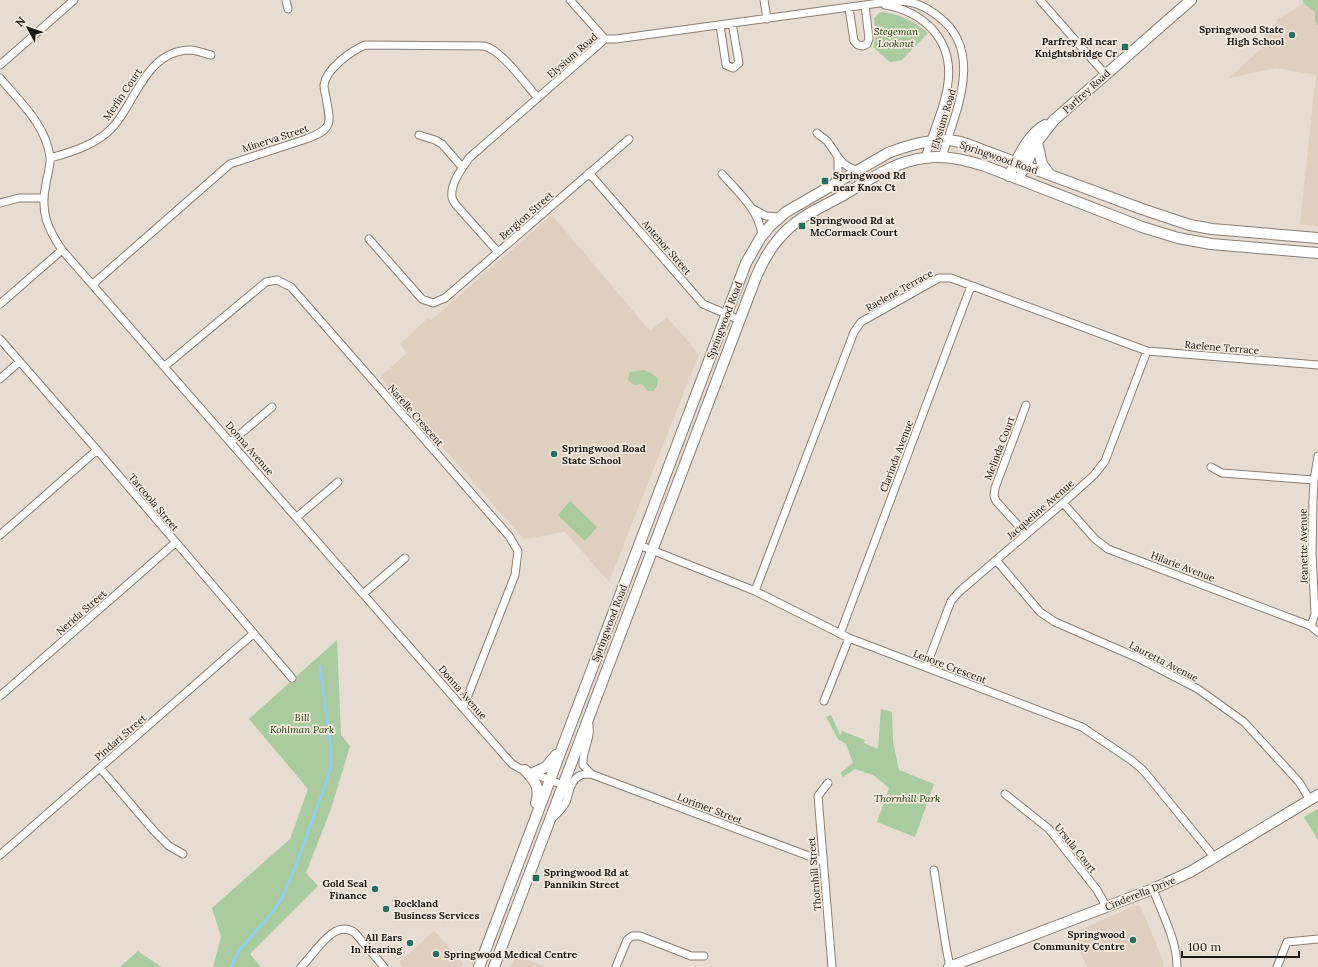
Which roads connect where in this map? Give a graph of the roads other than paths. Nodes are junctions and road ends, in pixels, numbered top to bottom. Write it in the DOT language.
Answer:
graph roads {
  1 [pos="74,0"];
  2 [pos="286,0"];
  3 [pos="570,0"];
  4 [pos="764,0"];
  5 [pos="1040,0"];
  6 [pos="1191,0"];
  7 [pos="856,3"];
  8 [pos="877,4"];
  9 [pos="865,5"];
  10 [pos="849,8"];
  11 [pos="288,9"];
  12 [pos="767,19"];
  13 [pos="732,23"];
  14 [pos="720,25"];
  15 [pos="606,39"];
  16 [pos="211,55"];
  17 [pos="0,66"];
  18 [pos="1106,74"];
  19 [pos="0,77"];
  20 [pos="538,98"];
  21 [pos="1054,120"];
  22 [pos="817,133"];
  23 [pos="419,135"];
  24 [pos="629,139"];
  25 [pos="947,140"];
  26 [pos="930,141"];
  27 [pos="1036,142"];
  28 [pos="942,157"];
  29 [pos="50,158"];
  30 [pos="925,158"];
  31 [pos="838,159"];
  32 [pos="1020,164"];
  33 [pos="462,167"];
  34 [pos="859,171"];
  35 [pos="589,173"];
  36 [pos="722,174"];
  37 [pos="1050,175"];
  38 [pos="1014,177"];
  39 [pos="834,184"];
  40 [pos="43,198"];
  41 [pos="0,203"];
  42 [pos="753,209"];
  43 [pos="779,217"];
  44 [pos="762,235"];
  45 [pos="1318,238"];
  46 [pos="369,240"];
  47 [pos="62,250"];
  48 [pos="498,252"];
  49 [pos="1318,253"];
  50 [pos="93,284"];
  51 [pos="971,286"];
  52 [pos="0,304"];
  53 [pos="726,314"];
  54 [pos="740,320"];
  55 [pos="0,339"];
  56 [pos="1147,351"];
  57 [pos="19,362"];
  58 [pos="1318,365"];
  59 [pos="165,366"];
  60 [pos="0,379"];
  61 [pos="1026,405"];
  62 [pos="272,407"];
  63 [pos="231,442"];
  64 [pos="97,450"];
  65 [pos="1318,456"];
  66 [pos="1211,467"];
  67 [pos="1314,480"];
  68 [pos="338,482"];
  69 [pos="1063,503"];
  70 [pos="297,517"];
  71 [pos="1026,534"];
  72 [pos="0,535"];
  73 [pos="176,543"];
  74 [pos="639,545"];
  75 [pos="652,550"];
  76 [pos="405,558"];
  77 [pos="996,560"];
  78 [pos="755,591"];
  79 [pos="363,594"];
  80 [pos="1311,626"];
  81 [pos="1318,632"];
  82 [pos="253,634"];
  83 [pos="840,634"];
  84 [pos="849,638"];
  85 [pos="926,667"];
  86 [pos="292,678"];
  87 [pos="0,696"];
  88 [pos="824,701"];
  89 [pos="463,708"];
  90 [pos="588,719"];
  91 [pos="562,747"];
  92 [pos="100,768"];
  93 [pos="529,772"];
  94 [pos="591,774"];
  95 [pos="550,780"];
  96 [pos="828,782"];
  97 [pos="563,785"];
  98 [pos="1005,794"];
  99 [pos="1314,797"];
  100 [pos="550,819"];
  101 [pos="534,821"];
  102 [pos="182,854"];
  103 [pos="0,855"];
  104 [pos="1215,858"];
  105 [pos="822,860"];
  106 [pos="934,870"];
  107 [pos="1153,889"];
  108 [pos="1106,906"];
  109 [pos="1318,939"];
  110 [pos="704,956"];
  111 [pos="301,967"];
  112 [pos="384,967"];
  113 [pos="479,967"];
  114 [pos="494,967"];
  115 [pos="616,967"];
  116 [pos="832,967"];
  117 [pos="950,967"];
  118 [pos="1177,967"];
  119 [pos="1277,967"];
  1 -- 17 [label="street"];
  2 -- 11 [label="street"];
  3 -- 15 [label="street"];
  4 -- 12 [label="street"];
  5 -- 18 [label="street"];
  6 -- 18 [label="main road, Parfrey Road"];
  7 -- 9 [label="street, Elysium Road"];
  7 -- 10 [label="street, Elysium Road"];
  8 -- 9 [label="street, Elysium Road"];
  8 -- 25 [label="street, Elysium Road"];
  8 -- 26 [label="street, Elysium Road"];
  9 -- 10 [label="street"];
  10 -- 12 [label="street, Elysium Road"];
  12 -- 13 [label="street, Elysium Road"];
  13 -- 14 [label="street, Elysium Road"];
  13 -- 14 [label="street"];
  14 -- 15 [label="street, Elysium Road"];
  15 -- 20 [label="street, Elysium Road"];
  16 -- 29 [label="street, Merlin Court"];
  17 -- 19 [label="street"];
  18 -- 21 [label="main road, Parfrey Road"];
  19 -- 29 [label="street, Donna Avenue"];
  20 -- 33 [label="street, Elysium Road"];
  20 -- 50 [label="street, Minerva Street"];
  21 -- 27 [label="main road, Parfrey Road"];
  21 -- 32 [label="main road, Parfrey Road"];
  22 -- 31 [label="street"];
  23 -- 33 [label="street"];
  24 -- 35 [label="street, Bergion Street"];
  25 -- 26 [label="main road, Springwood Road"];
  25 -- 28 [label="street, Elysium Road"];
  25 -- 32 [label="main road, Springwood Road"];
  26 -- 30 [label="street, Elysium Road"];
  26 -- 34 [label="main road, Springwood Road"];
  27 -- 32 [label="main road, Parfrey Road"];
  27 -- 37 [label="main road"];
  28 -- 30 [label="main road, Springwood Road"];
  28 -- 38 [label="main road, Springwood Road"];
  29 -- 40 [label="street, Donna Avenue"];
  30 -- 54 [label="main road, Springwood Road"];
  31 -- 34 [label="street"];
  31 -- 39 [label="street"];
  32 -- 37 [label="main road, Springwood Road"];
  32 -- 38 [label="main road, Parfrey Road"];
  33 -- 48 [label="street, Elysium Road"];
  34 -- 39 [label="main road, Springwood Road"];
  35 -- 48 [label="street, Bergion Street"];
  35 -- 53 [label="street, Antenor Street"];
  36 -- 42 [label="street"];
  37 -- 45 [label="main road, Springwood Road"];
  38 -- 49 [label="main road, Springwood Road"];
  39 -- 43 [label="main road, Springwood Road"];
  40 -- 41 [label="street"];
  40 -- 47 [label="street, Donna Avenue"];
  42 -- 43 [label="street"];
  42 -- 44 [label="street"];
  43 -- 44 [label="main road, Springwood Road"];
  44 -- 53 [label="main road, Springwood Road"];
  46 -- 48 [label="street, Bergion Street"];
  47 -- 50 [label="street, Donna Avenue"];
  47 -- 52 [label="street"];
  50 -- 59 [label="street, Donna Avenue"];
  51 -- 56 [label="street, Raelene Terrace"];
  51 -- 78 [label="street, Raelene Terrace"];
  51 -- 83 [label="street, Clarinda Avenue"];
  53 -- 54 [label="street, Antenor Street"];
  53 -- 74 [label="main road, Springwood Road"];
  54 -- 75 [label="main road, Springwood Road"];
  55 -- 57 [label="street, Tarcoola Street"];
  56 -- 58 [label="street, Raelene Terrace"];
  56 -- 69 [label="street, Jacqueline Avenue"];
  57 -- 60 [label="street"];
  57 -- 64 [label="street, Tarcoola Street"];
  59 -- 63 [label="street, Donna Avenue"];
  59 -- 89 [label="street, Narelle Crescent"];
  61 -- 71 [label="street, Melinda Court"];
  62 -- 63 [label="street"];
  63 -- 70 [label="street, Donna Avenue"];
  64 -- 72 [label="street"];
  64 -- 73 [label="street, Tarcoola Street"];
  65 -- 67 [label="street, Jeanette Avenue"];
  66 -- 67 [label="street"];
  67 -- 80 [label="street, Jeanette Avenue"];
  68 -- 70 [label="street"];
  69 -- 71 [label="street, Jacqueline Avenue"];
  69 -- 80 [label="street, Hilarie Avenue"];
  70 -- 79 [label="street, Donna Avenue"];
  71 -- 77 [label="street, Jacqueline Avenue"];
  73 -- 82 [label="street, Tarcoola Street"];
  73 -- 87 [label="street, Nerida Street"];
  74 -- 75 [label="street, Lenore Crescent"];
  74 -- 91 [label="main road, Springwood Road"];
  75 -- 78 [label="street, Lenore Crescent"];
  75 -- 90 [label="main road, Springwood Road"];
  76 -- 79 [label="street"];
  77 -- 85 [label="street, Jacqueline Avenue"];
  77 -- 99 [label="street, Lauretta Avenue"];
  78 -- 83 [label="street, Lenore Crescent"];
  79 -- 89 [label="street, Donna Avenue"];
  80 -- 81 [label="street"];
  82 -- 86 [label="street, Tarcoola Street"];
  82 -- 92 [label="street, Pindari Street"];
  83 -- 84 [label="street, Lenore Crescent"];
  84 -- 85 [label="street, Lenore Crescent"];
  84 -- 88 [label="street"];
  85 -- 104 [label="street, Lenore Crescent"];
  89 -- 93 [label="street, Donna Avenue"];
  90 -- 94 [label="street"];
  90 -- 97 [label="main road, Springwood Road"];
  91 -- 93 [label="main road"];
  91 -- 95 [label="main road, Springwood Road"];
  92 -- 102 [label="street"];
  92 -- 103 [label="street, Pindari Street"];
  93 -- 95 [label="street, Donna Avenue"];
  93 -- 101 [label="main road"];
  94 -- 100 [label="street"];
  94 -- 105 [label="street, Lorimer Street"];
  95 -- 97 [label="street, Donna Avenue"];
  95 -- 101 [label="main road, Springwood Road"];
  96 -- 105 [label="street, Thornhill Street"];
  97 -- 100 [label="main road, Springwood Road"];
  98 -- 108 [label="street, Ursula Court"];
  99 -- 104 [label="main road, Cinderella Drive"];
  100 -- 114 [label="main road, Springwood Road"];
  101 -- 113 [label="main road, Springwood Road"];
  104 -- 107 [label="main road, Cinderella Drive"];
  105 -- 116 [label="street, Thornhill Street"];
  106 -- 117 [label="street"];
  107 -- 108 [label="main road, Cinderella Drive"];
  107 -- 118 [label="street"];
  108 -- 117 [label="main road, Cinderella Drive"];
  109 -- 119 [label="street"];
  110 -- 115 [label="street"];
  111 -- 112 [label="street"];
}
